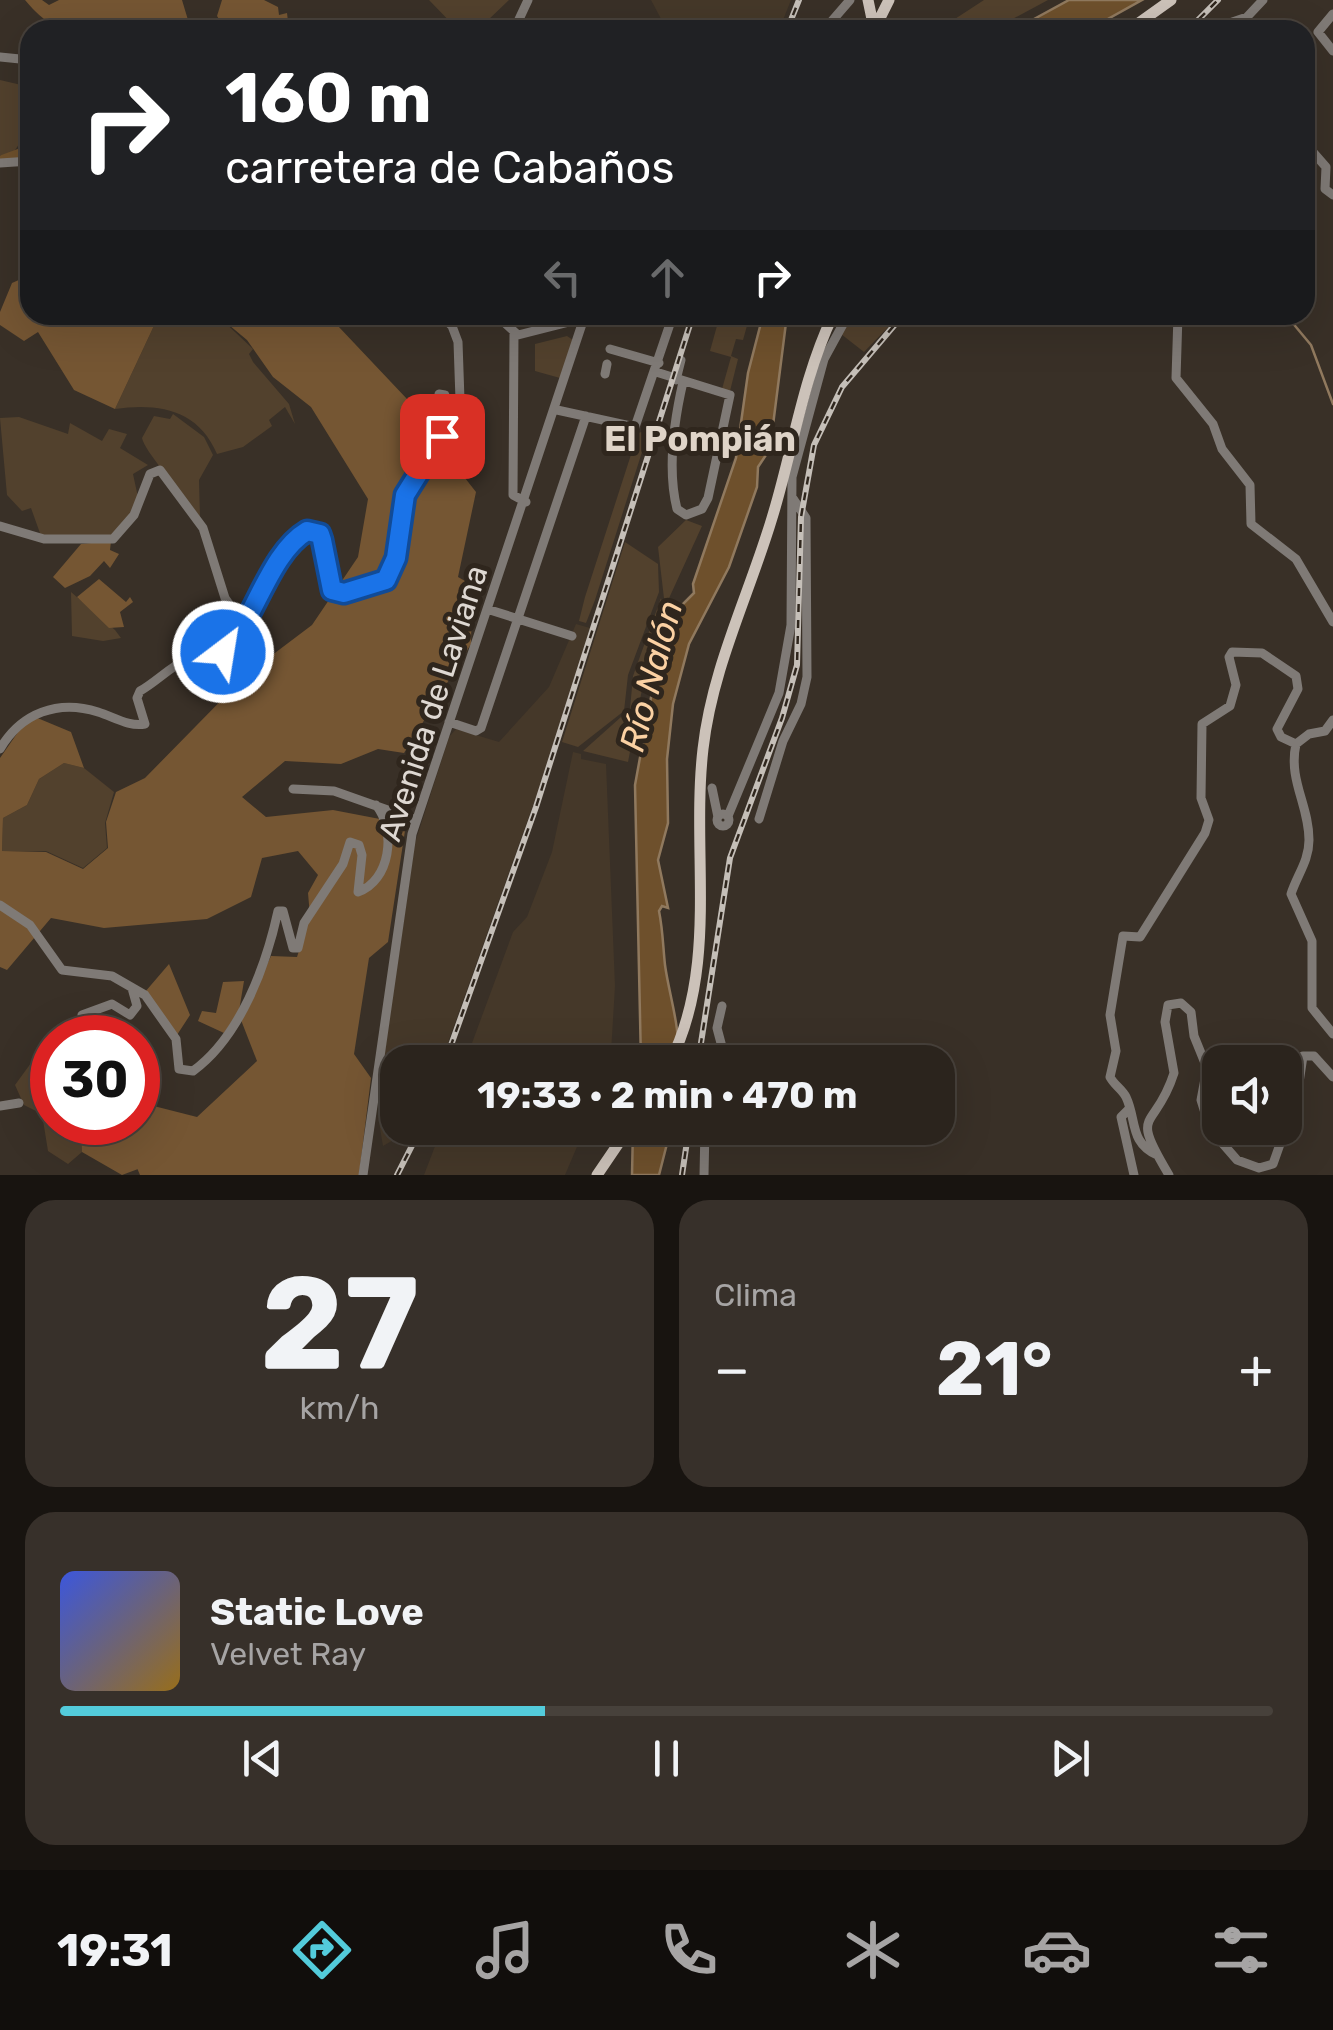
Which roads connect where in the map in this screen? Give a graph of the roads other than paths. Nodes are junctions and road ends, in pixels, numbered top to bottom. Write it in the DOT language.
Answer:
graph roads {
  1 [pos="848,0"];
  2 [pos="1171,0"];
  3 [pos="1262,0"];
  4 [pos="1333,14"];
  5 [pos="832,20"];
  6 [pos="1143,20"];
  7 [pos="1236,20"];
  8 [pos="1333,51"];
  9 [pos="1315,154"];
  10 [pos="1333,196"];
  11 [pos="451,325"];
  12 [pos="507,325"];
  13 [pos="556,325"];
  14 [pos="582,325"];
  15 [pos="671,325"];
  16 [pos="828,325"];
  17 [pos="828,325"];
  18 [pos="843,325"];
  19 [pos="1178,325"];
  20 [pos="514,332"];
  21 [pos="610,349"];
  22 [pos="814,357"];
  23 [pos="681,360"];
  24 [pos="657,368"];
  25 [pos="680,381"];
  26 [pos="557,410"];
  27 [pos="586,416"];
  28 [pos="792,497"];
  29 [pos="526,502"];
  30 [pos="0,526"];
  31 [pos="490,610"];
  32 [pos="246,613"];
  33 [pos="518,618"];
  34 [pos="1333,622"];
  35 [pos="572,636"];
  36 [pos="1333,720"];
  37 [pos="449,722"];
  38 [pos="1296,744"];
  39 [pos="0,749"];
  40 [pos="712,788"];
  41 [pos="293,789"];
  42 [pos="376,806"];
  43 [pos="759,819"];
  44 [pos="416,820"];
  45 [pos="0,906"];
  46 [pos="132,988"];
  47 [pos="722,1006"];
  48 [pos="82,1015"];
  49 [pos="130,1015"];
  50 [pos="130,1015"];
  51 [pos="1333,1034"];
  52 [pos="677,1045"];
  53 [pos="722,1045"];
  54 [pos="1333,1077"];
  55 [pos="20,1102"];
  56 [pos="0,1106"];
  57 [pos="1128,1110"];
  58 [pos="617,1145"];
  59 [pos="705,1145"];
  60 [pos="1157,1155"];
  61 [pos="363,1175"];
  62 [pos="598,1175"];
  63 [pos="704,1175"];
  64 [pos="1134,1175"];
  65 [pos="1170,1175"];
  1 -- 5 [label="street"];
  2 -- 6 [label="main road"];
  3 -- 7 [label="street"];
  4 -- 8 [label="street"];
  9 -- 10 [label="street"];
  11 -- 32 [label="street"];
  12 -- 20 [label="street"];
  13 -- 20 [label="street"];
  14 -- 26 [label="street, Avenida de Laviana"];
  15 -- 24 [label="street"];
  16 -- 22 [label="main road"];
  17 -- 22 [label="main road"];
  18 -- 28 [label="street"];
  19 -- 34 [label="street"];
  20 -- 29 [label="street"];
  21 -- 24 [label="street"];
  22 -- 52 [label="main road"];
  23 -- 25 [label="street"];
  24 -- 25 [label="street"];
  24 -- 27 [label="street"];
  25 -- 25 [label="street"];
  26 -- 27 [label="street"];
  26 -- 29 [label="street, Avenida de Laviana"];
  27 -- 33 [label="street"];
  28 -- 40 [label="street"];
  28 -- 43 [label="street"];
  29 -- 31 [label="street, Avenida de Laviana"];
  30 -- 32 [label="street"];
  31 -- 33 [label="street"];
  31 -- 37 [label="street, Avenida de Laviana"];
  32 -- 39 [label="street"];
  33 -- 35 [label="street"];
  33 -- 37 [label="street"];
  36 -- 38 [label="street"];
  37 -- 44 [label="street, Avenida de Laviana"];
  38 -- 51 [label="street"];
  38 -- 57 [label="street"];
  41 -- 42 [label="street"];
  42 -- 44 [label="street"];
  42 -- 46 [label="street"];
  44 -- 61 [label="street, Avenida de Laviana"];
  45 -- 46 [label="street"];
  46 -- 49 [label="street"];
  47 -- 53 [label="street"];
  48 -- 50 [label="street"];
  54 -- 60 [label="street"];
  55 -- 56 [label="street"];
  57 -- 60 [label="street"];
  57 -- 64 [label="street"];
  58 -- 62 [label="main road"];
  59 -- 63 [label="street"];
  60 -- 65 [label="street"];
}
